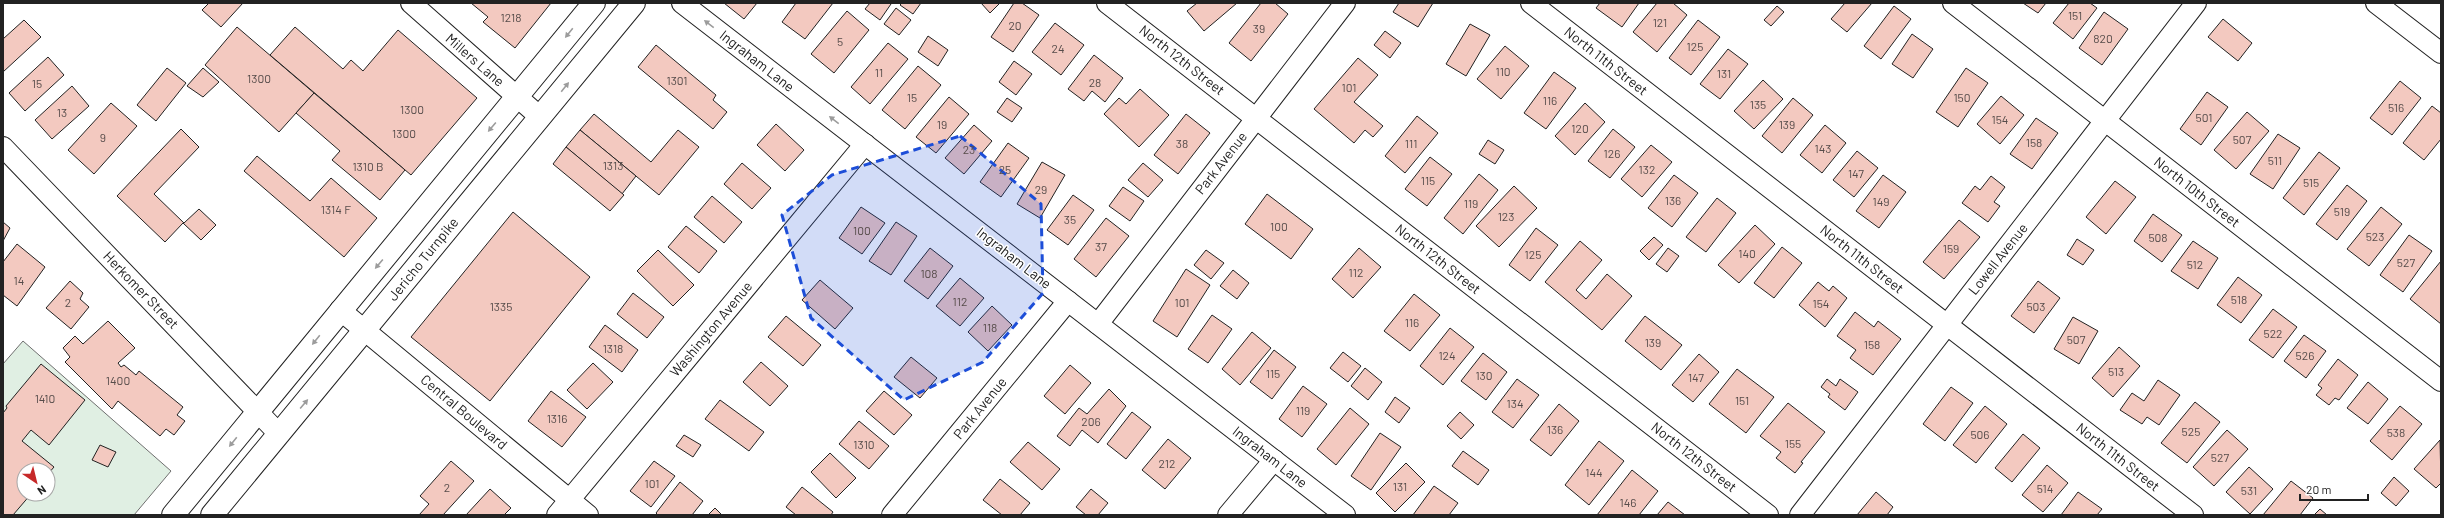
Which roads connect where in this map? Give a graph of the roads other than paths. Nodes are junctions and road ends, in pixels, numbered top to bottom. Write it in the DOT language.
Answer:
graph roads {
  1 [pos="411,3"];
  2 [pos="594,3"];
  3 [pos="634,3"];
  4 [pos="682,3"];
  5 [pos="1107,3"];
  6 [pos="1345,3"];
  7 [pos="1531,3"];
  8 [pos="1953,3"];
  9 [pos="2196,3"];
  10 [pos="2376,3"];
  11 [pos="2441,53"];
  12 [pos="517,97"];
  13 [pos="540,117"];
  14 [pos="1256,118"];
  15 [pos="2105,121"];
  16 [pos="865,144"];
  17 [pos="3,146"];
  18 [pos="1068,301"];
  19 [pos="340,310"];
  20 [pos="1098,324"];
  21 [pos="1947,325"];
  22 [pos="365,329"];
  23 [pos="2441,382"];
  24 [pos="257,411"];
  25 [pos="279,434"];
  26 [pos="1274,460"];
  27 [pos="564,508"];
  28 [pos="173,515"];
  29 [pos="212,515"];
  30 [pos="588,515"];
  31 [pos="892,515"];
  32 [pos="1228,515"];
  33 [pos="1345,515"];
  34 [pos="1768,515"];
  35 [pos="1800,515"];
  36 [pos="2192,515"];
  1 -- 12 [label="street, Millers Lane"];
  2 -- 12 [label="main road, one-way"];
  13 -- 3 [label="main road, Jericho Turnpike, one-way"];
  16 -- 4 [label="street, Ingraham Lane, one-way"];
  5 -- 14 [label="street, North 12th Street"];
  6 -- 14 [label="street, Park Avenue"];
  7 -- 21 [label="street, North 11th Street"];
  8 -- 15 [label="street, North 10th Street"];
  9 -- 15 [label="street, Lowell Avenue"];
  10 -- 11 [label="street"];
  12 -- 13 [label="street, Millers Lane"];
  12 -- 19 [label="main road, one-way"];
  13 -- 22 [label="main road, Jericho Turnpike"];
  14 -- 20 [label="street, Park Avenue"];
  14 -- 34 [label="street, North 12th Street"];
  15 -- 21 [label="street, Lowell Avenue"];
  15 -- 23 [label="street, North 10th Street"];
  16 -- 18 [label="street, Ingraham Lane"];
  16 -- 27 [label="street, Washington Avenue"];
  17 -- 24 [label="street, Herkomer Street"];
  18 -- 20 [label="street, Ingraham Lane"];
  18 -- 31 [label="street, Park Avenue"];
  19 -- 22 [label="street, Central Boulevard"];
  19 -- 24 [label="main road, one-way"];
  20 -- 26 [label="street, Ingraham Lane"];
  21 -- 35 [label="street, Lowell Avenue"];
  21 -- 36 [label="street, North 11th Street"];
  25 -- 22 [label="main road, Jericho Turnpike, one-way"];
  22 -- 27 [label="street, Central Boulevard"];
  24 -- 25 [label="street, Herkomer Street"];
  24 -- 28 [label="main road, one-way"];
  25 -- 29 [label="main road, Jericho Turnpike"];
  26 -- 32 [label="street"];
  26 -- 33 [label="street, Ingraham Lane"];
  27 -- 30 [label="street, Central Boulevard"];
}
